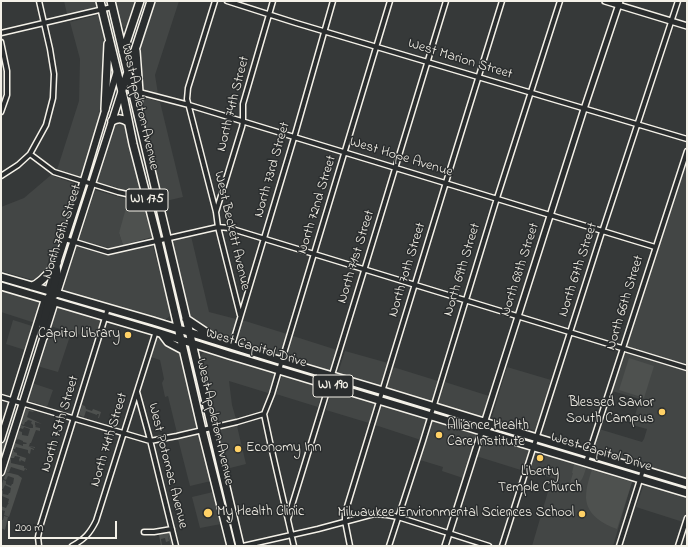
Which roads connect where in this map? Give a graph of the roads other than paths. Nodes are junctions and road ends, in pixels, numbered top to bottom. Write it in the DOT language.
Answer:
graph roads {
  1 [pos="39,1"];
  2 [pos="100,1"];
  3 [pos="140,1"];
  4 [pos="151,1"];
  5 [pos="215,1"];
  6 [pos="227,1"];
  7 [pos="273,1"];
  8 [pos="333,1"];
  9 [pos="390,1"];
  10 [pos="446,1"];
  11 [pos="502,1"];
  12 [pos="560,1"];
  13 [pos="605,1"];
  14 [pos="678,1"];
  15 [pos="620,3"];
  16 [pos="111,4"];
  17 [pos="102,10"];
  18 [pos="269,14"];
  19 [pos="672,21"];
  20 [pos="44,23"];
  21 [pos="132,25"];
  22 [pos="687,26"];
  23 [pos="117,27"];
  24 [pos="324,31"];
  25 [pos="1,33"];
  26 [pos="108,36"];
  27 [pos="1,42"];
  28 [pos="376,46"];
  29 [pos="135,48"];
  30 [pos="123,54"];
  31 [pos="427,62"];
  32 [pos="117,71"];
  33 [pos="128,71"];
  34 [pos="478,76"];
  35 [pos="122,90"];
  36 [pos="140,92"];
  37 [pos="531,92"];
  38 [pos="188,105"];
  39 [pos="105,109"];
  40 [pos="584,109"];
  41 [pos="1,112"];
  42 [pos="138,114"];
  43 [pos="112,121"];
  44 [pos="128,122"];
  45 [pos="243,122"];
  46 [pos="638,124"];
  47 [pos="294,138"];
  48 [pos="687,138"];
  49 [pos="687,151"];
  50 [pos="345,153"];
  51 [pos="30,154"];
  52 [pos="395,168"];
  53 [pos="1,176"];
  54 [pos="83,181"];
  55 [pos="446,183"];
  56 [pos="92,184"];
  57 [pos="156,190"];
  58 [pos="146,193"];
  59 [pos="497,198"];
  60 [pos="216,212"];
  61 [pos="551,215"];
  62 [pos="218,227"];
  63 [pos="603,231"];
  64 [pos="167,238"];
  65 [pos="65,239"];
  66 [pos="264,239"];
  67 [pos="73,241"];
  68 [pos="158,241"];
  69 [pos="655,247"];
  70 [pos="314,255"];
  71 [pos="57,264"];
  72 [pos="365,270"];
  73 [pos="1,277"];
  74 [pos="415,285"];
  75 [pos="1,286"];
  76 [pos="32,286"];
  77 [pos="52,292"];
  78 [pos="50,300"];
  79 [pos="466,301"];
  80 [pos="108,308"];
  81 [pos="174,310"];
  82 [pos="105,316"];
  83 [pos="240,316"];
  84 [pos="518,316"];
  85 [pos="138,317"];
  86 [pos="186,320"];
  87 [pos="127,323"];
  88 [pos="161,324"];
  89 [pos="158,332"];
  90 [pos="570,332"];
  91 [pos="44,336"];
  92 [pos="185,336"];
  93 [pos="214,340"];
  94 [pos="232,345"];
  95 [pos="207,348"];
  96 [pos="624,348"];
  97 [pos="183,350"];
  98 [pos="215,350"];
  99 [pos="251,351"];
  100 [pos="229,355"];
  101 [pos="196,360"];
  102 [pos="282,361"];
  103 [pos="687,368"];
  104 [pos="279,370"];
  105 [pos="332,376"];
  106 [pos="329,385"];
  107 [pos="383,391"];
  108 [pos="136,392"];
  109 [pos="1,397"];
  110 [pos="380,400"];
  111 [pos="13,401"];
  112 [pos="23,404"];
  113 [pos="433,406"];
  114 [pos="264,414"];
  115 [pos="431,416"];
  116 [pos="74,419"];
  117 [pos="450,421"];
  118 [pos="484,422"];
  119 [pos="212,427"];
  120 [pos="202,430"];
  121 [pos="510,430"];
  122 [pos="482,431"];
  123 [pos="124,433"];
  124 [pos="537,437"];
  125 [pos="1,439"];
  126 [pos="150,441"];
  127 [pos="534,446"];
  128 [pos="589,454"];
  129 [pos="586,462"];
  130 [pos="643,470"];
  131 [pos="1,472"];
  132 [pos="640,478"];
  133 [pos="687,483"];
  134 [pos="687,492"];
  135 [pos="398,517"];
  136 [pos="687,518"];
  137 [pos="288,519"];
  138 [pos="344,521"];
  139 [pos="172,529"];
  140 [pos="144,532"];
  141 [pos="449,533"];
  142 [pos="292,534"];
  143 [pos="39,546"];
  144 [pos="72,546"];
  145 [pos="176,546"];
  146 [pos="231,546"];
  147 [pos="242,546"];
  148 [pos="294,546"];
  149 [pos="350,546"];
  150 [pos="389,546"];
  151 [pos="445,546"];
  152 [pos="489,546"];
  153 [pos="502,546"];
  154 [pos="619,546"];
  155 [pos="678,546"];
  1 -- 20 [label="street"];
  2 -- 17 [label="main road, West Appleton Avenue / WI 175"];
  3 -- 21 [label="main road, North 76th Street"];
  4 -- 29 [label="main road, North 76th Street"];
  5 -- 38 [label="street"];
  6 -- 18 [label="street, West Marion Street"];
  7 -- 18 [label="street, North 74th Street"];
  8 -- 24 [label="street, North 73rd Street"];
  9 -- 28 [label="street, North 72nd Street"];
  10 -- 31 [label="street, North 71st Street"];
  11 -- 34 [label="street, North 70th Street"];
  12 -- 37 [label="street, North 69th Street"];
  13 -- 15 [label="street"];
  14 -- 19 [label="street, North 67th Street"];
  15 -- 19 [label="street"];
  15 -- 40 [label="street, North 68th Street"];
  16 -- 17 [label="street"];
  16 -- 23 [label="main road, West Appleton Avenue / WI 175"];
  17 -- 20 [label="street"];
  17 -- 26 [label="main road, West Appleton Avenue / WI 175"];
  18 -- 24 [label="street, West Marion Street"];
  18 -- 45 [label="street, North 74th Street"];
  19 -- 22 [label="street"];
  19 -- 46 [label="street, North 67th Street"];
  20 -- 25 [label="street"];
  20 -- 51 [label="street"];
  21 -- 23 [label="main road"];
  21 -- 30 [label="main road, North 76th Street"];
  23 -- 30 [label="main road, West Appleton Avenue / WI 175"];
  24 -- 28 [label="street, West Marion Street"];
  24 -- 47 [label="street, North 73rd Street"];
  26 -- 32 [label="main road, West Appleton Avenue / WI 175"];
  26 -- 39 [label="main road"];
  27 -- 41 [label="street"];
  28 -- 31 [label="street, West Marion Street"];
  28 -- 50 [label="street, North 72nd Street"];
  29 -- 33 [label="main road, North 76th Street"];
  29 -- 36 [label="main road"];
  30 -- 32 [label="main road, North 76th Street"];
  30 -- 33 [label="main road, West Appleton Avenue / WI 175"];
  31 -- 34 [label="street, West Marion Street"];
  31 -- 52 [label="street, North 71st Street"];
  32 -- 35 [label="main road, West Appleton Avenue / WI 175"];
  32 -- 39 [label="main road, North 76th Street"];
  33 -- 35 [label="main road, North 76th Street"];
  33 -- 42 [label="main road, West Appleton Avenue / WI 175"];
  34 -- 37 [label="street, West Marion Street"];
  34 -- 55 [label="street, North 70th Street"];
  35 -- 43 [label="main road, North 76th Street"];
  35 -- 44 [label="main road, West Appleton Avenue / WI 175"];
  36 -- 38 [label="street, West Hope Avenue"];
  36 -- 42 [label="main road"];
  37 -- 40 [label="street, West Marion Street"];
  37 -- 59 [label="street, North 69th Street"];
  38 -- 45 [label="street, West Hope Avenue"];
  38 -- 60 [label="street, West Beckett Avenue"];
  39 -- 54 [label="main road, North 76th Street"];
  40 -- 46 [label="street, West Marion Street"];
  40 -- 61 [label="street, North 68th Street"];
  42 -- 57 [label="main road, West Appleton Avenue / WI 175"];
  43 -- 44 [label="main road"];
  43 -- 56 [label="main road, North 76th Street"];
  44 -- 58 [label="main road, West Appleton Avenue / WI 175"];
  45 -- 47 [label="street, West Hope Avenue"];
  45 -- 60 [label="street, North 74th Street"];
  46 -- 48 [label="street, West Marion Street"];
  46 -- 63 [label="street, North 67th Street"];
  47 -- 50 [label="street, West Hope Avenue"];
  47 -- 66 [label="street, North 73rd Street"];
  49 -- 69 [label="street, North 66th Street"];
  50 -- 52 [label="street, West Hope Avenue"];
  50 -- 70 [label="street, North 72nd Street"];
  51 -- 53 [label="street"];
  51 -- 54 [label="street"];
  52 -- 55 [label="street, West Hope Avenue"];
  52 -- 72 [label="street, North 71st Street"];
  54 -- 56 [label="street"];
  54 -- 65 [label="main road, North 76th Street"];
  55 -- 59 [label="street, West Hope Avenue"];
  55 -- 74 [label="street, North 70th Street"];
  56 -- 58 [label="street"];
  56 -- 67 [label="main road, North 76th Street"];
  57 -- 58 [label="street"];
  57 -- 64 [label="main road, West Appleton Avenue / WI 175"];
  58 -- 68 [label="main road, West Appleton Avenue / WI 175"];
  59 -- 61 [label="street, West Hope Avenue"];
  59 -- 79 [label="street, North 69th Street"];
  60 -- 62 [label="street, West Beckett Avenue"];
  61 -- 63 [label="street, West Hope Avenue"];
  61 -- 84 [label="street, North 68th Street"];
  62 -- 64 [label="street"];
  62 -- 66 [label="street"];
  62 -- 83 [label="street, West Beckett Avenue"];
  63 -- 69 [label="street, West Hope Avenue"];
  63 -- 90 [label="street, North 67th Street"];
  64 -- 68 [label="street"];
  64 -- 86 [label="main road, West Appleton Avenue / WI 175"];
  65 -- 67 [label="street"];
  65 -- 71 [label="main road, North 76th Street"];
  66 -- 70 [label="street"];
  66 -- 83 [label="street, North 73rd Street"];
  67 -- 68 [label="street"];
  67 -- 77 [label="main road, North 76th Street"];
  68 -- 81 [label="main road, West Appleton Avenue / WI 175"];
  69 -- 96 [label="street, North 66th Street"];
  70 -- 72 [label="street"];
  70 -- 102 [label="street, North 72nd Street"];
  71 -- 76 [label="main road"];
  71 -- 77 [label="main road"];
  72 -- 74 [label="street"];
  72 -- 105 [label="street, North 71st Street"];
  73 -- 76 [label="main road, West Capitol Drive / WI 190"];
  74 -- 79 [label="street"];
  74 -- 107 [label="street, North 70th Street"];
  75 -- 78 [label="main road"];
  76 -- 77 [label="main road, West Capitol Drive / WI 190"];
  77 -- 78 [label="main road, North 76th Street"];
  77 -- 80 [label="main road, West Capitol Drive / WI 190"];
  78 -- 82 [label="main road"];
  78 -- 91 [label="main road"];
  78 -- 111 [label="main road, North 76th Street"];
  79 -- 84 [label="street"];
  79 -- 113 [label="street, North 69th Street"];
  80 -- 82 [label="street, North 75th Street"];
  80 -- 85 [label="main road, West Capitol Drive / WI 190"];
  81 -- 88 [label="main road"];
  81 -- 92 [label="main road, West Appleton Avenue"];
  82 -- 87 [label="main road"];
  82 -- 116 [label="street, North 75th Street"];
  83 -- 94 [label="street, North 73rd Street"];
  84 -- 90 [label="street"];
  84 -- 118 [label="street, North 68th Street"];
  85 -- 87 [label="main road"];
  85 -- 88 [label="main road, West Capitol Drive / WI 190"];
  86 -- 92 [label="main road, West Appleton Avenue / WI 175"];
  86 -- 93 [label="main road"];
  87 -- 89 [label="main road"];
  88 -- 92 [label="main road, West Capitol Drive / WI 190"];
  89 -- 92 [label="main road"];
  89 -- 97 [label="main road"];
  89 -- 108 [label="street, North 74th Street"];
  90 -- 96 [label="street"];
  90 -- 124 [label="street, North 67th Street"];
  91 -- 112 [label="main road"];
  92 -- 93 [label="main road, West Capitol Drive / WI 190"];
  92 -- 95 [label="main road, West Capitol Drive / WI 190"];
  92 -- 97 [label="main road, West Appleton Avenue / WI 175"];
  92 -- 101 [label="main road, West Appleton Avenue / WI 175"];
  93 -- 94 [label="main road, West Capitol Drive / WI 190"];
  94 -- 98 [label="main road"];
  94 -- 99 [label="main road, West Capitol Drive / WI 190"];
  95 -- 98 [label="main road, West Capitol Drive / WI 190"];
  95 -- 101 [label="main road"];
  96 -- 103 [label="street"];
  96 -- 128 [label="street, North 66th Street"];
  97 -- 120 [label="main road, West Appleton Avenue / WI 175"];
  98 -- 100 [label="main road, West Capitol Drive / WI 190"];
  99 -- 100 [label="main road"];
  99 -- 102 [label="main road, West Capitol Drive / WI 190"];
  100 -- 104 [label="main road, West Capitol Drive / WI 190"];
  101 -- 119 [label="main road, West Appleton Avenue / WI 175"];
  102 -- 104 [label="street, North 72nd Street"];
  102 -- 105 [label="main road, West Capitol Drive / WI 190"];
  104 -- 106 [label="main road, West Capitol Drive / WI 190"];
  104 -- 114 [label="street, North 72nd Street"];
  105 -- 106 [label="street, North 71st Street"];
  105 -- 107 [label="main road, West Capitol Drive / WI 190"];
  106 -- 110 [label="main road, West Capitol Drive / WI 190"];
  106 -- 137 [label="street, North 71st Street"];
  107 -- 110 [label="street, North 70th Street"];
  107 -- 113 [label="main road, West Capitol Drive / WI 190"];
  108 -- 123 [label="street, North 74th Street"];
  108 -- 126 [label="street, West Potomac Avenue"];
  109 -- 111 [label="street"];
  110 -- 115 [label="main road, West Capitol Drive / WI 190"];
  110 -- 138 [label="street, North 70th Street"];
  111 -- 112 [label="street"];
  111 -- 125 [label="main road, North 76th Street"];
  112 -- 116 [label="street"];
  112 -- 131 [label="main road"];
  113 -- 115 [label="street, North 69th Street"];
  113 -- 118 [label="main road, West Capitol Drive / WI 190"];
  114 -- 119 [label="street"];
  114 -- 137 [label="street"];
  115 -- 117 [label="main road, West Capitol Drive / WI 190"];
  115 -- 135 [label="street, North 69th Street"];
  116 -- 123 [label="street"];
  116 -- 143 [label="street, North 75th Street"];
  117 -- 118 [label="main road"];
  117 -- 122 [label="main road, West Capitol Drive / WI 190"];
  118 -- 121 [label="main road, West Capitol Drive / WI 190"];
  118 -- 122 [label="street, North 68th Street"];
  119 -- 120 [label="street"];
  119 -- 147 [label="main road, West Appleton Avenue / WI 175"];
  120 -- 126 [label="street"];
  120 -- 146 [label="main road, West Appleton Avenue / WI 175"];
  121 -- 122 [label="main road"];
  121 -- 124 [label="main road, West Capitol Drive / WI 190"];
  122 -- 127 [label="main road, West Capitol Drive / WI 190"];
  122 -- 141 [label="street, North 68th Street"];
  123 -- 126 [label="street"];
  123 -- 144 [label="street, North 74th Street"];
  124 -- 127 [label="street, North 67th Street"];
  124 -- 128 [label="main road, West Capitol Drive / WI 190"];
  126 -- 139 [label="street, West Potomac Avenue"];
  127 -- 129 [label="main road, West Capitol Drive / WI 190"];
  127 -- 153 [label="street, North 67th Street"];
  128 -- 129 [label="street, North 66th Street"];
  128 -- 130 [label="main road, West Capitol Drive / WI 190"];
  129 -- 132 [label="main road, West Capitol Drive / WI 190"];
  130 -- 132 [label="street"];
  130 -- 133 [label="main road, West Capitol Drive / WI 190"];
  132 -- 134 [label="main road, West Capitol Drive / WI 190"];
  132 -- 154 [label="street"];
  135 -- 138 [label="street"];
  135 -- 141 [label="street"];
  135 -- 150 [label="street, North 69th Street"];
  136 -- 155 [label="street"];
  137 -- 142 [label="street"];
  138 -- 142 [label="street"];
  138 -- 149 [label="street, North 70th Street"];
  139 -- 140 [label="street"];
  139 -- 145 [label="street, West Potomac Avenue"];
  141 -- 151 [label="street, North 68th Street"];
  141 -- 152 [label="street"];
  142 -- 147 [label="street"];
  142 -- 148 [label="street"];
}
